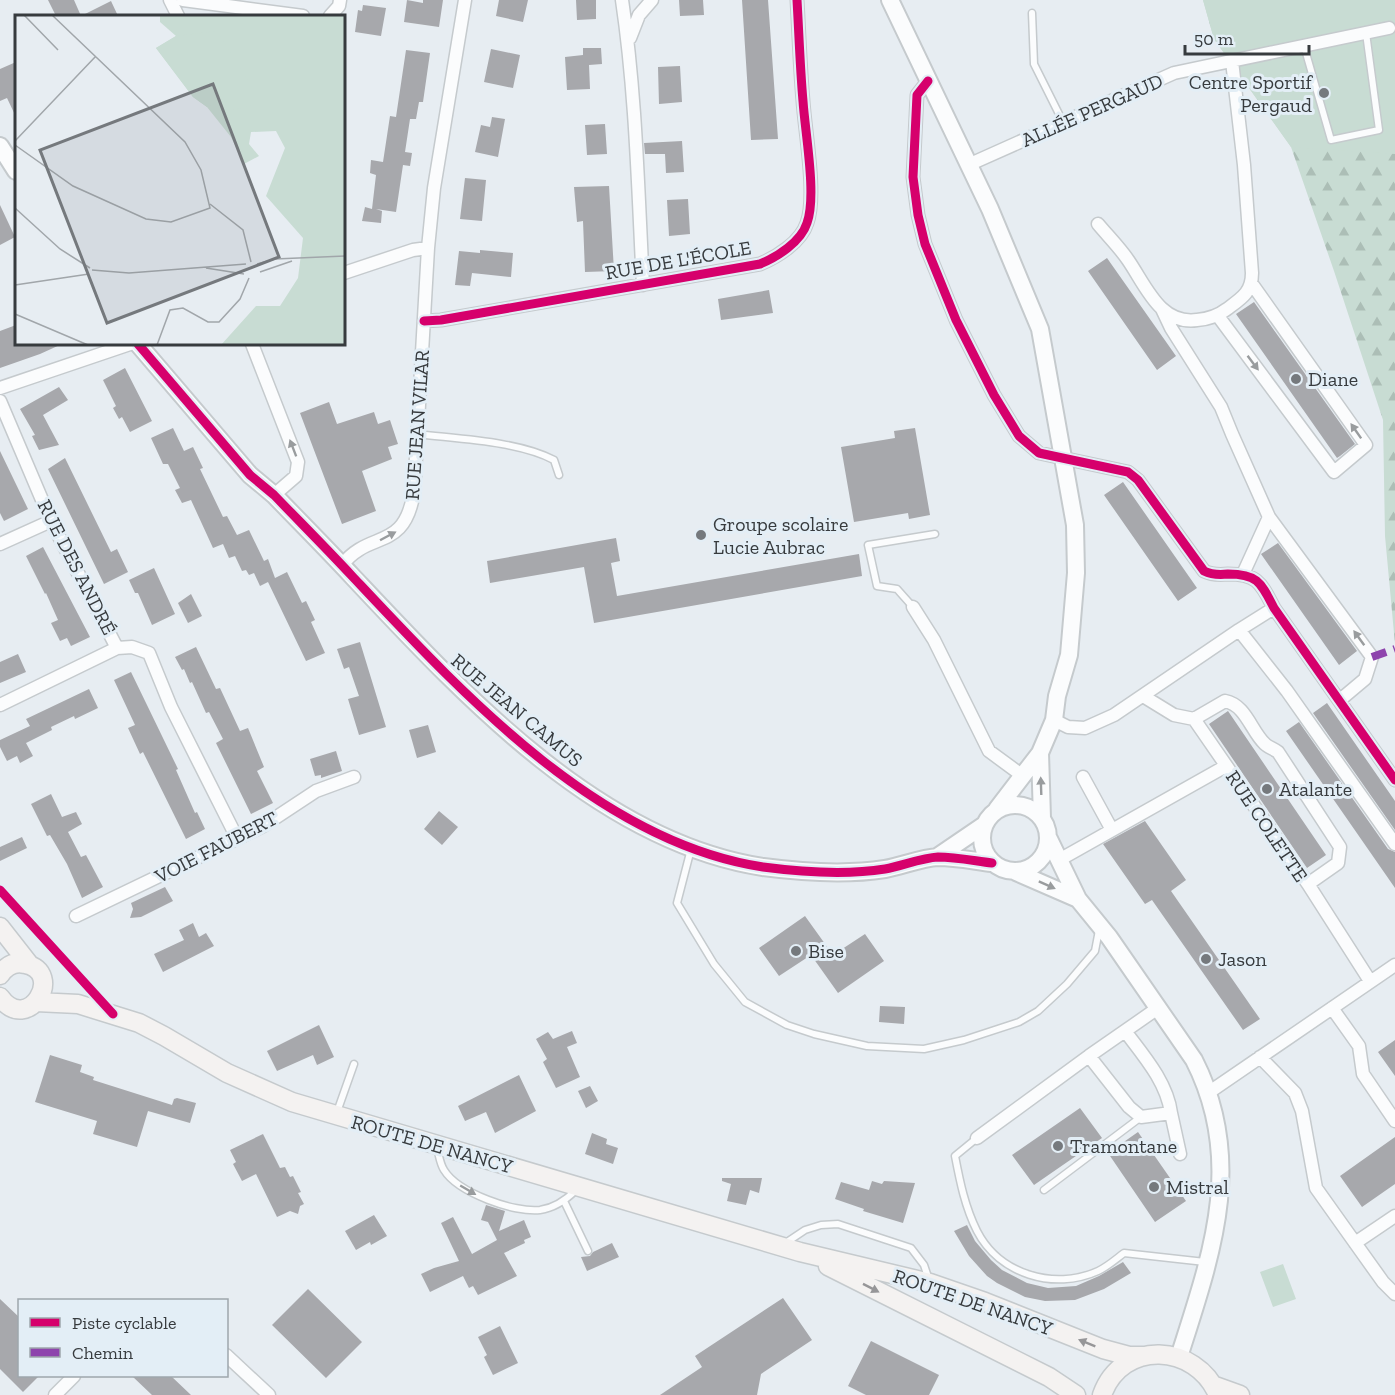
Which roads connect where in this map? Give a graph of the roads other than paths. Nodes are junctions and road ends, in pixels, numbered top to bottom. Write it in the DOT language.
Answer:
graph roads {
  1 [pos="170,0"];
  2 [pos="183,0"];
  3 [pos="340,0"];
  4 [pos="465,0"];
  5 [pos="622,0"];
  6 [pos="652,0"];
  7 [pos="797,0"];
  8 [pos="890,0"];
  9 [pos="239,8"];
  10 [pos="1032,13"];
  11 [pos="178,15"];
  12 [pos="295,15"];
  13 [pos="331,15"];
  14 [pos="1392,28"];
  15 [pos="1366,33"];
  16 [pos="628,42"];
  17 [pos="1304,46"];
  18 [pos="1233,61"];
  19 [pos="928,81"];
  20 [pos="1063,123"];
  21 [pos="0,146"];
  22 [pos="968,165"];
  23 [pos="15,169"];
  24 [pos="1098,224"];
  25 [pos="428,248"];
  26 [pos="345,273"];
  27 [pos="643,285"];
  28 [pos="1252,285"];
  29 [pos="1162,309"];
  30 [pos="1218,316"];
  31 [pos="424,321"];
  32 [pos="127,345"];
  33 [pos="139,345"];
  34 [pos="252,345"];
  35 [pos="0,388"];
  36 [pos="0,401"];
  37 [pos="417,434"];
  38 [pos="1062,457"];
  39 [pos="559,475"];
  40 [pos="274,495"];
  41 [pos="1269,517"];
  42 [pos="51,520"];
  43 [pos="935,534"];
  44 [pos="0,544"];
  45 [pos="342,565"];
  46 [pos="1243,574"];
  47 [pos="913,607"];
  48 [pos="1274,608"];
  49 [pos="1239,630"];
  50 [pos="117,648"];
  51 [pos="1143,696"];
  52 [pos="1340,700"];
  53 [pos="0,705"];
  54 [pos="1194,719"];
  55 [pos="1054,720"];
  56 [pos="1040,753"];
  57 [pos="1226,766"];
  58 [pos="1023,776"];
  59 [pos="354,777"];
  60 [pos="1083,777"];
  61 [pos="1395,780"];
  62 [pos="997,809"];
  63 [pos="1042,818"];
  64 [pos="984,825"];
  65 [pos="1112,830"];
  66 [pos="237,838"];
  67 [pos="1048,839"];
  68 [pos="1395,844"];
  69 [pos="691,849"];
  70 [pos="937,857"];
  71 [pos="1059,860"];
  72 [pos="992,863"];
  73 [pos="1016,872"];
  74 [pos="1308,884"];
  75 [pos="1078,899"];
  76 [pos="76,916"];
  77 [pos="0,927"];
  78 [pos="1099,927"];
  79 [pos="0,932"];
  80 [pos="29,964"];
  81 [pos="1395,965"];
  82 [pos="2,972"];
  83 [pos="1371,981"];
  84 [pos="43,982"];
  85 [pos="2,1001"];
  86 [pos="36,1002"];
  87 [pos="78,1004"];
  88 [pos="1158,1008"];
  89 [pos="1332,1008"];
  90 [pos="1125,1031"];
  91 [pos="1089,1056"];
  92 [pos="1260,1057"];
  93 [pos="354,1064"];
  94 [pos="1208,1093"];
  95 [pos="1171,1113"];
  96 [pos="336,1115"];
  97 [pos="1141,1117"];
  98 [pos="1395,1121"];
  99 [pos="977,1138"];
  100 [pos="436,1144"];
  101 [pos="1180,1154"];
  102 [pos="579,1187"];
  103 [pos="1044,1190"];
  104 [pos="564,1201"];
  105 [pos="1395,1216"];
  106 [pos="1355,1243"];
  107 [pos="780,1246"];
  108 [pos="588,1251"];
  109 [pos="800,1252"];
  110 [pos="1208,1263"];
  111 [pos="930,1283"];
  112 [pos="1395,1294"];
  113 [pos="1144,1356"];
  114 [pos="228,1357"];
  115 [pos="1179,1357"];
  116 [pos="73,1377"];
  117 [pos="1216,1391"];
  118 [pos="56,1395"];
  119 [pos="269,1395"];
  120 [pos="1076,1395"];
  121 [pos="1102,1395"];
  122 [pos="1240,1395"];
  1 -- 11 [label="street"];
  2 -- 9 [label="street"];
  3 -- 13 [label="street"];
  4 -- 25 [label="street, RUE JEAN VILAR"];
  5 -- 16 [label="street"];
  6 -- 16 [label="street"];
  7 -- 27 [label="street, RUE DE L'ÉCOLE"];
  8 -- 19 [label="street"];
  9 -- 12 [label="street"];
  10 -- 20 [label="lane"];
  14 -- 15 [label="street, ALLÉE PERGAUD"];
  15 -- 17 [label="street, ALLÉE PERGAUD"];
  15 -- 17 [label="lane"];
  16 -- 27 [label="street"];
  17 -- 18 [label="street, ALLÉE PERGAUD"];
  18 -- 20 [label="street, ALLÉE PERGAUD"];
  18 -- 28 [label="street"];
  19 -- 22 [label="street"];
  19 -- 38 [label="street"];
  20 -- 22 [label="street, ALLÉE PERGAUD"];
  21 -- 23 [label="street"];
  22 -- 38 [label="street"];
  24 -- 29 [label="street"];
  25 -- 26 [label="street"];
  25 -- 31 [label="street, RUE JEAN VILAR"];
  27 -- 31 [label="street, RUE DE L'ÉCOLE"];
  28 -- 30 [label="street"];
  30 -- 28 [label="street, one-way"];
  29 -- 30 [label="street"];
  29 -- 41 [label="street"];
  31 -- 37 [label="street, RUE JEAN VILAR"];
  32 -- 35 [label="street"];
  33 -- 40 [label="street, RUE JEAN CAMUS"];
  40 -- 34 [label="street, one-way"];
  36 -- 42 [label="street, RUE DES ANDRÉ"];
  37 -- 39 [label="lane"];
  45 -- 37 [label="street, RUE JEAN VILAR, one-way"];
  38 -- 46 [label="street"];
  38 -- 55 [label="street"];
  40 -- 45 [label="street, RUE JEAN CAMUS"];
  41 -- 46 [label="street"];
  52 -- 41 [label="street, one-way"];
  42 -- 44 [label="street"];
  42 -- 50 [label="street, RUE DES ANDRÉ"];
  43 -- 47 [label="lane"];
  45 -- 69 [label="street, RUE JEAN CAMUS"];
  46 -- 48 [label="street"];
  47 -- 58 [label="street"];
  48 -- 49 [label="street"];
  48 -- 52 [label="street"];
  49 -- 51 [label="street"];
  49 -- 68 [label="street"];
  50 -- 53 [label="street"];
  50 -- 66 [label="street, RUE DES ANDRÉ"];
  51 -- 54 [label="street"];
  51 -- 55 [label="street"];
  52 -- 61 [label="street"];
  54 -- 57 [label="street, RUE COLETTE"];
  54 -- 74 [label="street"];
  55 -- 56 [label="street"];
  56 -- 58 [label="street"];
  63 -- 56 [label="street, one-way"];
  57 -- 65 [label="street"];
  57 -- 74 [label="street, RUE COLETTE"];
  58 -- 62 [label="street"];
  59 -- 66 [label="street, VOIE FAUBERT"];
  60 -- 65 [label="street"];
  62 -- 63 [label="street"];
  62 -- 64 [label="street"];
  63 -- 67 [label="street"];
  64 -- 70 [label="street, RUE JEAN CAMUS"];
  64 -- 72 [label="street"];
  65 -- 71 [label="street"];
  66 -- 76 [label="street, VOIE FAUBERT"];
  67 -- 71 [label="street"];
  67 -- 73 [label="street"];
  69 -- 70 [label="street, RUE JEAN CAMUS"];
  69 -- 78 [label="lane"];
  70 -- 72 [label="street, RUE JEAN CAMUS"];
  71 -- 75 [label="street"];
  72 -- 73 [label="street"];
  73 -- 75 [label="street, one-way"];
  74 -- 83 [label="street, RUE COLETTE"];
  75 -- 78 [label="street"];
  77 -- 80 [label="main road, ROUTE DE NANCY"];
  78 -- 88 [label="street"];
  79 -- 82 [label="main road"];
  80 -- 82 [label="main road"];
  80 -- 84 [label="main road, ROUTE DE NANCY"];
  81 -- 83 [label="street"];
  83 -- 89 [label="street"];
  84 -- 86 [label="main road"];
  84 -- 87 [label="main road, ROUTE DE NANCY"];
  85 -- 86 [label="main road, ROUTE DE NANCY"];
  86 -- 87 [label="main road, ROUTE DE NANCY"];
  87 -- 96 [label="main road, ROUTE DE NANCY"];
  88 -- 90 [label="street"];
  88 -- 94 [label="street"];
  89 -- 92 [label="street"];
  89 -- 98 [label="street"];
  90 -- 91 [label="street"];
  90 -- 95 [label="street"];
  91 -- 97 [label="street"];
  91 -- 99 [label="street"];
  92 -- 94 [label="street"];
  92 -- 106 [label="street"];
  93 -- 96 [label="lane"];
  94 -- 110 [label="street"];
  95 -- 97 [label="street"];
  95 -- 101 [label="street"];
  96 -- 100 [label="main road, ROUTE DE NANCY"];
  97 -- 103 [label="lane"];
  99 -- 110 [label="lane"];
  100 -- 102 [label="main road, ROUTE DE NANCY"];
  100 -- 104 [label="lane, one-way"];
  102 -- 104 [label="lane"];
  102 -- 107 [label="main road, ROUTE DE NANCY"];
  104 -- 108 [label="lane"];
  105 -- 106 [label="street"];
  106 -- 112 [label="street"];
  107 -- 109 [label="main road, ROUTE DE NANCY"];
  107 -- 111 [label="lane"];
  109 -- 111 [label="main road, ROUTE DE NANCY"];
  109 -- 120 [label="main road, ROUTE DE NANCY, one-way"];
  110 -- 115 [label="street"];
  113 -- 111 [label="main road, ROUTE DE NANCY, one-way"];
  113 -- 115 [label="main road, ROUTE DE NANCY"];
  113 -- 121 [label="main road"];
  114 -- 119 [label="street"];
  115 -- 117 [label="main road"];
  116 -- 118 [label="street"];
  117 -- 122 [label="main road"];
}
